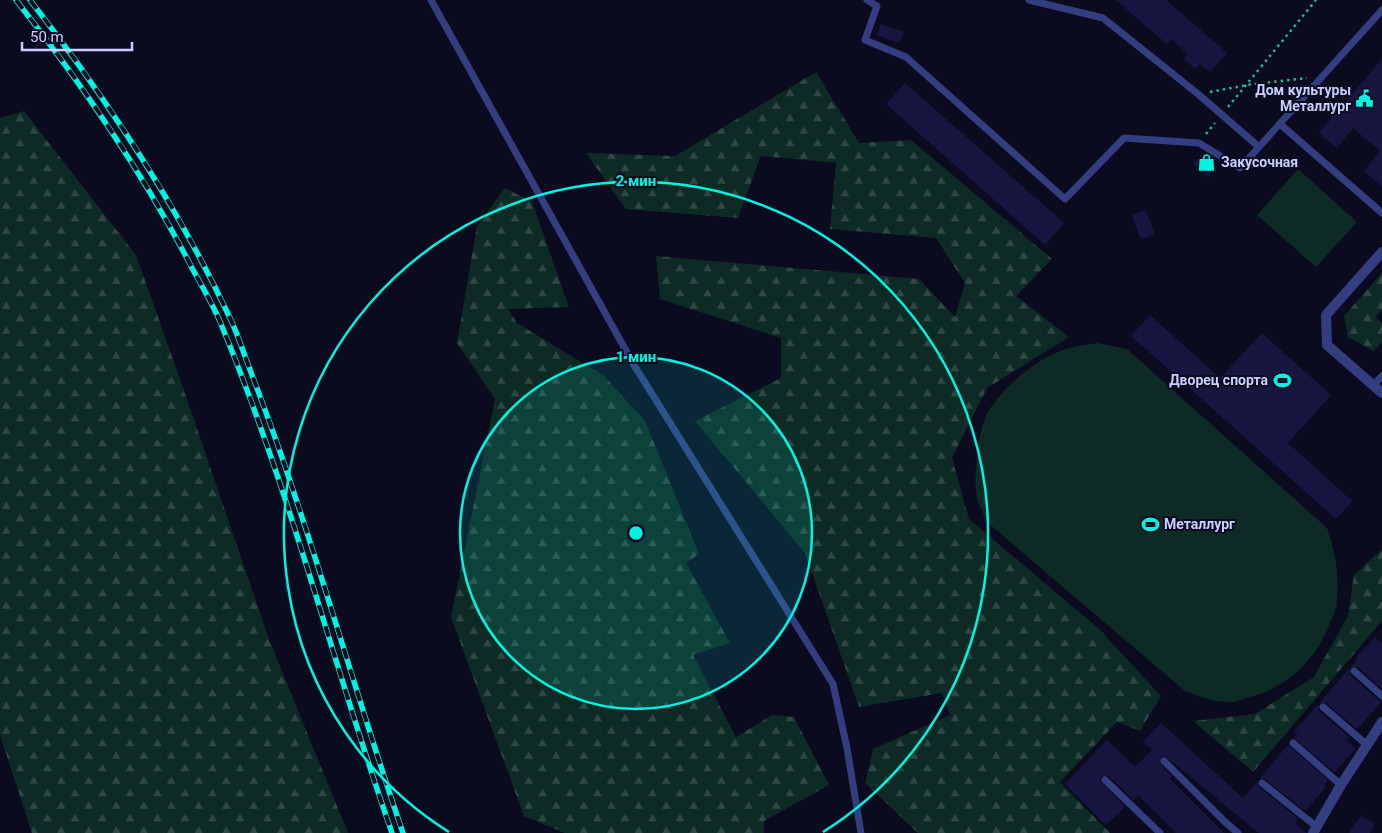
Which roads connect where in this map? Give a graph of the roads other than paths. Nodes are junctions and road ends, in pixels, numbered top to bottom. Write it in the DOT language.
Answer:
graph roads {
  1 [pos="431,0"];
  2 [pos="867,0"];
  3 [pos="1029,0"];
  4 [pos="1382,10"];
  5 [pos="1280,124"];
  6 [pos="1259,147"];
  7 [pos="1382,213"];
  8 [pos="1382,252"];
  9 [pos="1382,376"];
  10 [pos="1373,385"];
  11 [pos="1382,393"];
  12 [pos="1354,671"];
  13 [pos="1382,696"];
  14 [pos="1323,707"];
  15 [pos="1382,722"];
  16 [pos="1293,743"];
  17 [pos="1366,745"];
  18 [pos="1164,761"];
  19 [pos="1105,780"];
  20 [pos="1262,783"];
  21 [pos="1341,785"];
  22 [pos="1315,830"];
  23 [pos="861,833"];
  24 [pos="1160,833"];
  25 [pos="1238,833"];
  1 -- 23 [label="lane"];
  2 -- 6 [label="lane"];
  3 -- 6 [label="lane"];
  4 -- 5 [label="lane"];
  5 -- 6 [label="lane"];
  5 -- 7 [label="lane"];
  8 -- 10 [label="street"];
  9 -- 10 [label="lane"];
  10 -- 11 [label="street"];
  12 -- 13 [label="lane"];
  14 -- 17 [label="lane"];
  15 -- 17 [label="street"];
  16 -- 21 [label="lane"];
  17 -- 21 [label="street"];
  18 -- 25 [label="lane"];
  19 -- 24 [label="lane"];
  20 -- 22 [label="lane"];
  21 -- 22 [label="street"];
}
